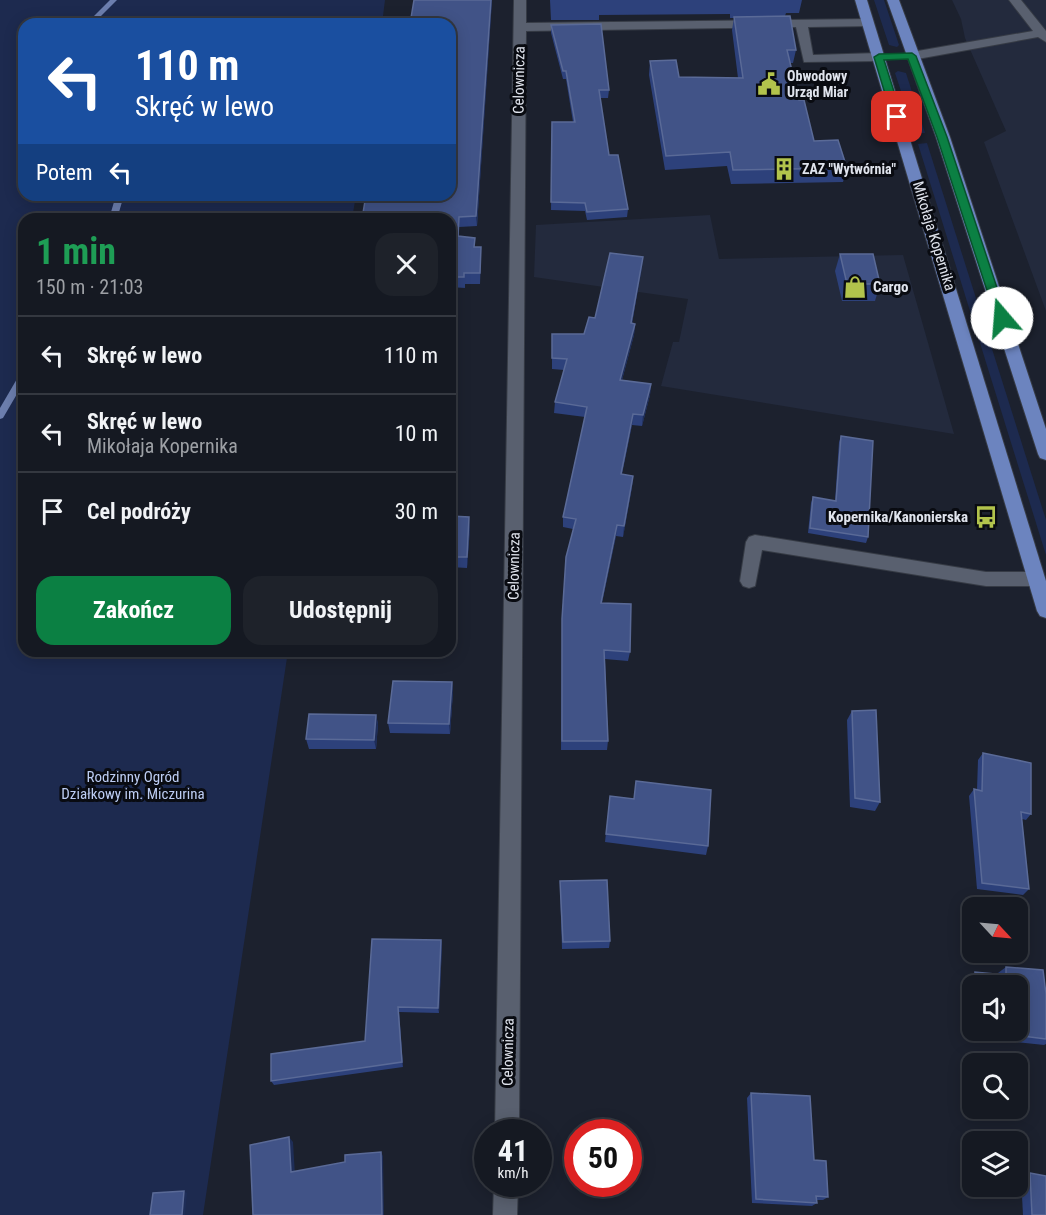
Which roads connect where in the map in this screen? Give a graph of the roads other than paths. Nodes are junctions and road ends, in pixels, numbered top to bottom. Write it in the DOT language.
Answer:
graph roads {
  1 [pos="520,0"];
  2 [pos="861,0"];
  3 [pos="893,0"];
  4 [pos="1015,0"];
  5 [pos="868,23"];
  6 [pos="801,24"];
  7 [pos="520,27"];
  8 [pos="1043,35"];
  9 [pos="895,57"];
  10 [pos="1046,454"];
  11 [pos="1036,579"];
  12 [pos="749,581"];
  13 [pos="1046,611"];
  14 [pos="507,1119"];
  15 [pos="506,1197"];
  16 [pos="506,1215"];
  1 -- 7 [label="street, Celownicza"];
  2 -- 5 [label="main road, Mikołaja Kopernika"];
  3 -- 9 [label="main road, Mikołaja Kopernika"];
  4 -- 8 [label="street"];
  5 -- 6 [label="street"];
  5 -- 9 [label="main road, Mikołaja Kopernika"];
  6 -- 7 [label="street"];
  6 -- 9 [label="street"];
  7 -- 14 [label="street, Celownicza"];
  8 -- 9 [label="street"];
  9 -- 10 [label="main road, Mikołaja Kopernika"];
  9 -- 11 [label="main road, Mikołaja Kopernika"];
  11 -- 12 [label="street"];
  11 -- 13 [label="main road, Mikołaja Kopernika"];
  15 -- 16 [label="street"];
}
